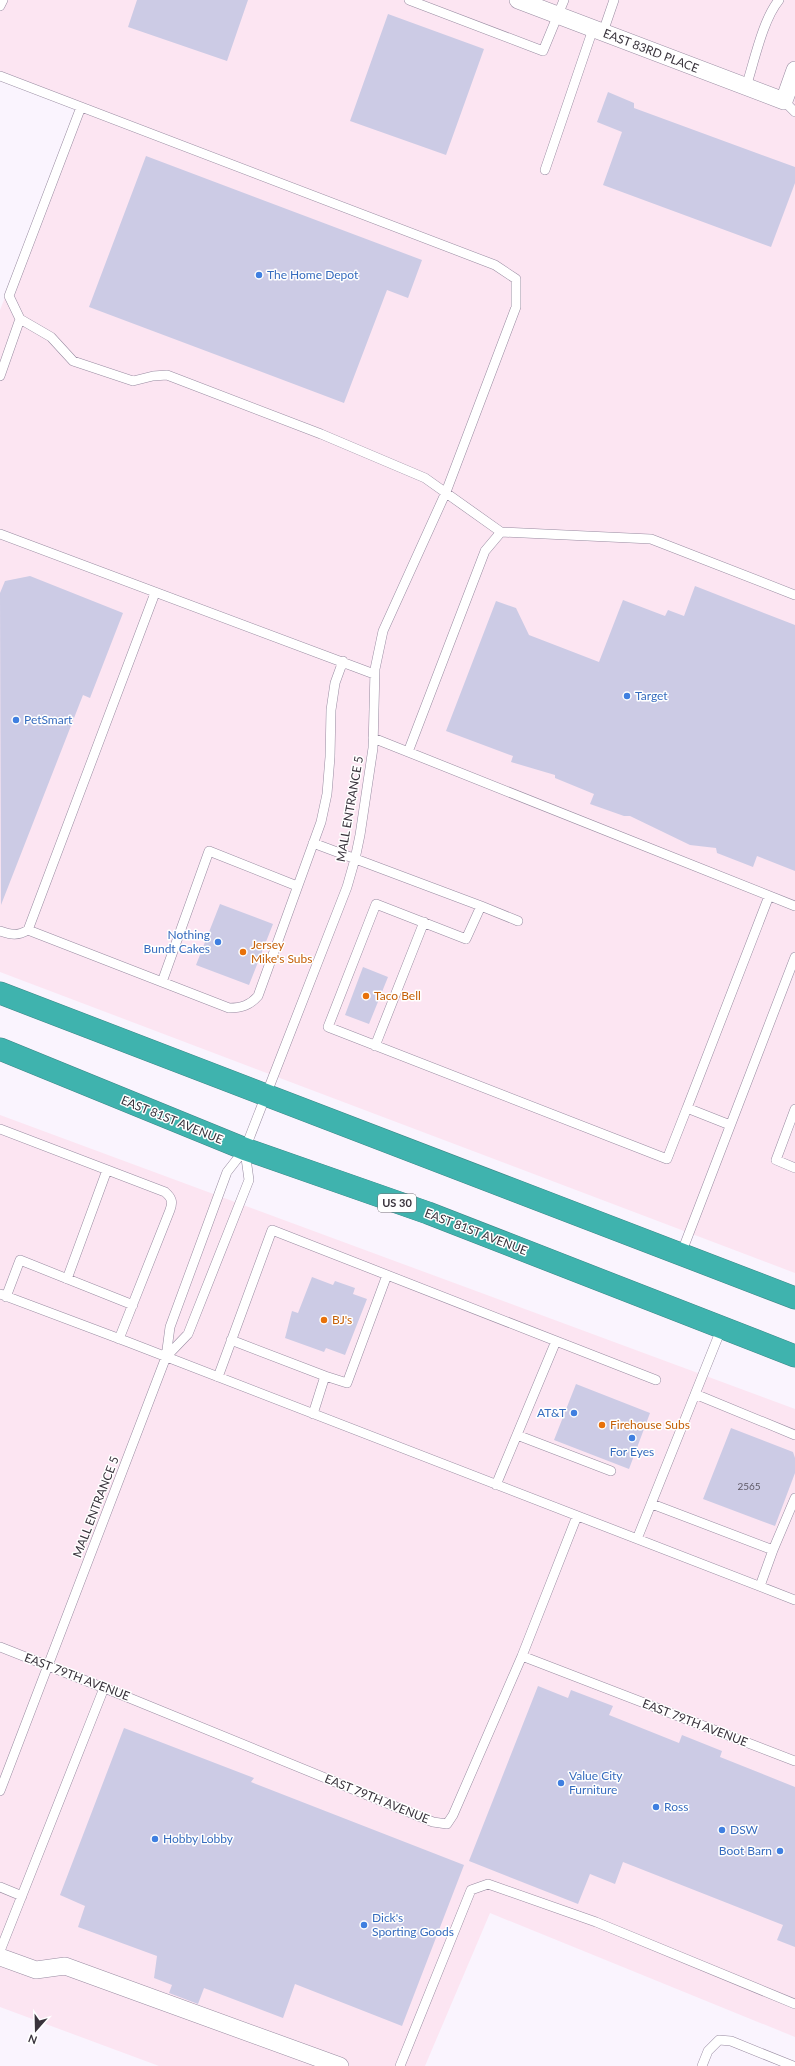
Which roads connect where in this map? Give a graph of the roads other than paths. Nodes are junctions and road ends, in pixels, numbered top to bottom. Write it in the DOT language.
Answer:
graph roads {
  1 [pos="3,0"];
  2 [pos="409,0"];
  3 [pos="518,0"];
  4 [pos="614,0"];
  5 [pos="779,0"];
  6 [pos="0,6"];
  7 [pos="561,8"];
  8 [pos="598,30"];
  9 [pos="795,70"];
  10 [pos="0,76"];
  11 [pos="746,87"];
  12 [pos="81,107"];
  13 [pos="789,107"];
  14 [pos="545,170"];
  15 [pos="20,319"];
  16 [pos="0,376"];
  17 [pos="446,492"];
  18 [pos="501,532"];
  19 [pos="0,535"];
  20 [pos="155,593"];
  21 [pos="795,595"];
  22 [pos="343,661"];
  23 [pos="374,674"];
  24 [pos="373,738"];
  25 [pos="408,752"];
  26 [pos="313,843"];
  27 [pos="355,859"];
  28 [pos="298,886"];
  29 [pos="769,896"];
  30 [pos="481,906"];
  31 [pos="795,906"];
  32 [pos="424,922"];
  33 [pos="518,922"];
  34 [pos="28,930"];
  35 [pos="0,931"];
  36 [pos="795,957"];
  37 [pos="162,982"];
  38 [pos="0,993"];
  39 [pos="375,1046"];
  40 [pos="0,1049"];
  41 [pos="266,1096"];
  42 [pos="687,1108"];
  43 [pos="795,1109"];
  44 [pos="730,1125"];
  45 [pos="0,1129"];
  46 [pos="245,1149"];
  47 [pos="795,1168"];
  48 [pos="108,1170"];
  49 [pos="681,1255"];
  50 [pos="387,1275"];
  51 [pos="67,1279"];
  52 [pos="3,1296"];
  53 [pos="795,1298"];
  54 [pos="133,1305"];
  55 [pos="722,1327"];
  56 [pos="119,1339"];
  57 [pos="231,1340"];
  58 [pos="556,1341"];
  59 [pos="795,1356"];
  60 [pos="166,1357"];
  61 [pos="325,1376"];
  62 [pos="218,1377"];
  63 [pos="656,1380"];
  64 [pos="696,1394"];
  65 [pos="313,1414"];
  66 [pos="517,1435"];
  67 [pos="795,1435"];
  68 [pos="611,1471"];
  69 [pos="496,1485"];
  70 [pos="795,1498"];
  71 [pos="652,1504"];
  72 [pos="577,1516"];
  73 [pos="637,1539"];
  74 [pos="773,1550"];
  75 [pos="760,1586"];
  76 [pos="795,1600"];
  77 [pos="0,1647"];
  78 [pos="522,1656"];
  79 [pos="49,1666"];
  80 [pos="104,1688"];
  81 [pos="795,1761"];
  82 [pos="0,1791"];
  83 [pos="0,1887"];
  84 [pos="22,1896"];
  85 [pos="0,1951"];
  86 [pos="0,1957"];
  87 [pos="795,2004"];
  88 [pos="340,2066"];
  89 [pos="400,2066"];
  90 [pos="702,2066"];
  91 [pos="793,2066"];
  1 -- 6 [label="lane"];
  2 -- 7 [label="lane"];
  3 -- 7 [label="street, EAST 83RD PLACE"];
  4 -- 8 [label="lane"];
  5 -- 11 [label="lane"];
  7 -- 8 [label="street, EAST 83RD PLACE"];
  8 -- 11 [label="street, EAST 83RD PLACE"];
  8 -- 14 [label="lane"];
  9 -- 13 [label="street"];
  10 -- 12 [label="lane"];
  11 -- 13 [label="street, EAST 83RD PLACE"];
  12 -- 15 [label="lane"];
  12 -- 17 [label="lane, MALL ENTRANCE 5"];
  15 -- 16 [label="lane"];
  15 -- 17 [label="lane"];
  17 -- 18 [label="lane"];
  17 -- 23 [label="lane, MALL ENTRANCE 5"];
  18 -- 21 [label="lane"];
  18 -- 25 [label="lane"];
  19 -- 20 [label="lane"];
  20 -- 22 [label="lane"];
  20 -- 34 [label="lane"];
  22 -- 23 [label="lane"];
  22 -- 26 [label="lane"];
  23 -- 24 [label="lane, MALL ENTRANCE 5"];
  24 -- 25 [label="lane"];
  24 -- 27 [label="lane, MALL ENTRANCE 5"];
  25 -- 29 [label="lane"];
  26 -- 27 [label="lane"];
  26 -- 28 [label="lane"];
  27 -- 30 [label="lane"];
  27 -- 41 [label="lane, MALL ENTRANCE 5"];
  28 -- 37 [label="lane"];
  28 -- 37 [label="lane"];
  29 -- 31 [label="lane"];
  29 -- 42 [label="lane"];
  30 -- 32 [label="lane"];
  30 -- 33 [label="lane"];
  32 -- 39 [label="lane"];
  32 -- 39 [label="lane"];
  34 -- 35 [label="lane"];
  34 -- 37 [label="lane"];
  36 -- 44 [label="lane"];
  38 -- 41 [label="highway"];
  39 -- 42 [label="lane"];
  40 -- 46 [label="highway, EAST 81ST AVENUE / US 30"];
  41 -- 46 [label="lane, MALL ENTRANCE 5"];
  41 -- 49 [label="highway"];
  42 -- 44 [label="lane"];
  43 -- 47 [label="lane"];
  44 -- 49 [label="lane"];
  45 -- 48 [label="lane"];
  46 -- 55 [label="highway, EAST 81ST AVENUE / US 30"];
  46 -- 60 [label="lane, MALL ENTRANCE 5"];
  46 -- 60 [label="lane, MALL ENTRANCE 5"];
  48 -- 51 [label="lane"];
  48 -- 54 [label="lane"];
  49 -- 53 [label="highway"];
  50 -- 57 [label="lane"];
  50 -- 58 [label="lane"];
  50 -- 61 [label="lane"];
  51 -- 52 [label="lane"];
  51 -- 54 [label="lane"];
  52 -- 56 [label="lane"];
  54 -- 56 [label="lane"];
  55 -- 59 [label="highway, EAST 81ST AVENUE / US 30"];
  55 -- 64 [label="lane"];
  56 -- 60 [label="lane"];
  57 -- 61 [label="lane"];
  57 -- 62 [label="lane"];
  58 -- 63 [label="lane"];
  58 -- 66 [label="lane"];
  60 -- 62 [label="lane"];
  60 -- 79 [label="lane, MALL ENTRANCE 5"];
  61 -- 65 [label="lane"];
  62 -- 65 [label="lane"];
  64 -- 67 [label="lane"];
  64 -- 71 [label="lane"];
  65 -- 69 [label="lane"];
  66 -- 68 [label="lane"];
  66 -- 69 [label="lane"];
  69 -- 72 [label="lane"];
  70 -- 74 [label="lane"];
  71 -- 73 [label="lane"];
  71 -- 74 [label="lane"];
  72 -- 73 [label="lane"];
  72 -- 78 [label="lane"];
  73 -- 75 [label="lane"];
  74 -- 75 [label="lane"];
  75 -- 76 [label="lane"];
  77 -- 79 [label="lane, EAST 79TH AVENUE"];
  78 -- 80 [label="lane, EAST 79TH AVENUE"];
  78 -- 81 [label="lane, EAST 79TH AVENUE"];
  79 -- 80 [label="lane, EAST 79TH AVENUE"];
  79 -- 82 [label="lane, MALL ENTRANCE 5"];
  80 -- 84 [label="lane"];
  83 -- 84 [label="lane"];
  84 -- 85 [label="lane"];
  86 -- 88 [label="street"];
  87 -- 89 [label="lane"];
  90 -- 91 [label="lane"];
}
